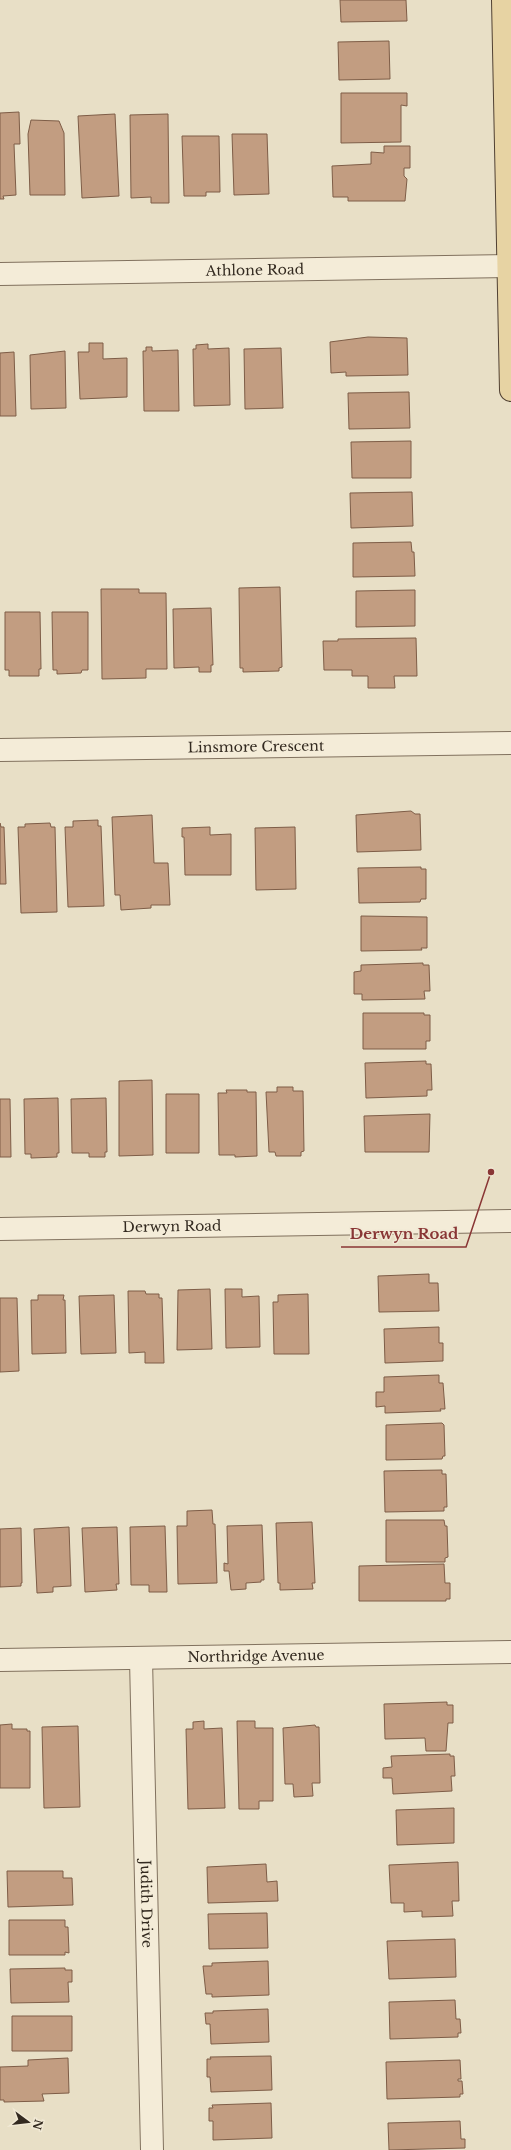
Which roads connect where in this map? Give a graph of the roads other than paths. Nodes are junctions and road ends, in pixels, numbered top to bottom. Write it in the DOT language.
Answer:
graph roads {
  1 [pos="503,0"];
  2 [pos="509,266"];
  3 [pos="0,274"];
  4 [pos="511,390"];
  5 [pos="511,743"];
  6 [pos="0,750"];
  7 [pos="511,1221"];
  8 [pos="0,1229"];
  9 [pos="511,1652"];
  10 [pos="141,1659"];
  11 [pos="0,1660"];
  12 [pos="152,2150"];
  1 -- 2 [label="main road"];
  2 -- 3 [label="street, Athlone Road"];
  2 -- 4 [label="main road"];
  5 -- 6 [label="street, Linsmore Crescent"];
  7 -- 8 [label="street, Derwyn Road"];
  9 -- 10 [label="street, Northridge Avenue"];
  10 -- 11 [label="street, Northridge Avenue"];
  10 -- 12 [label="street, Judith Drive"];
}
